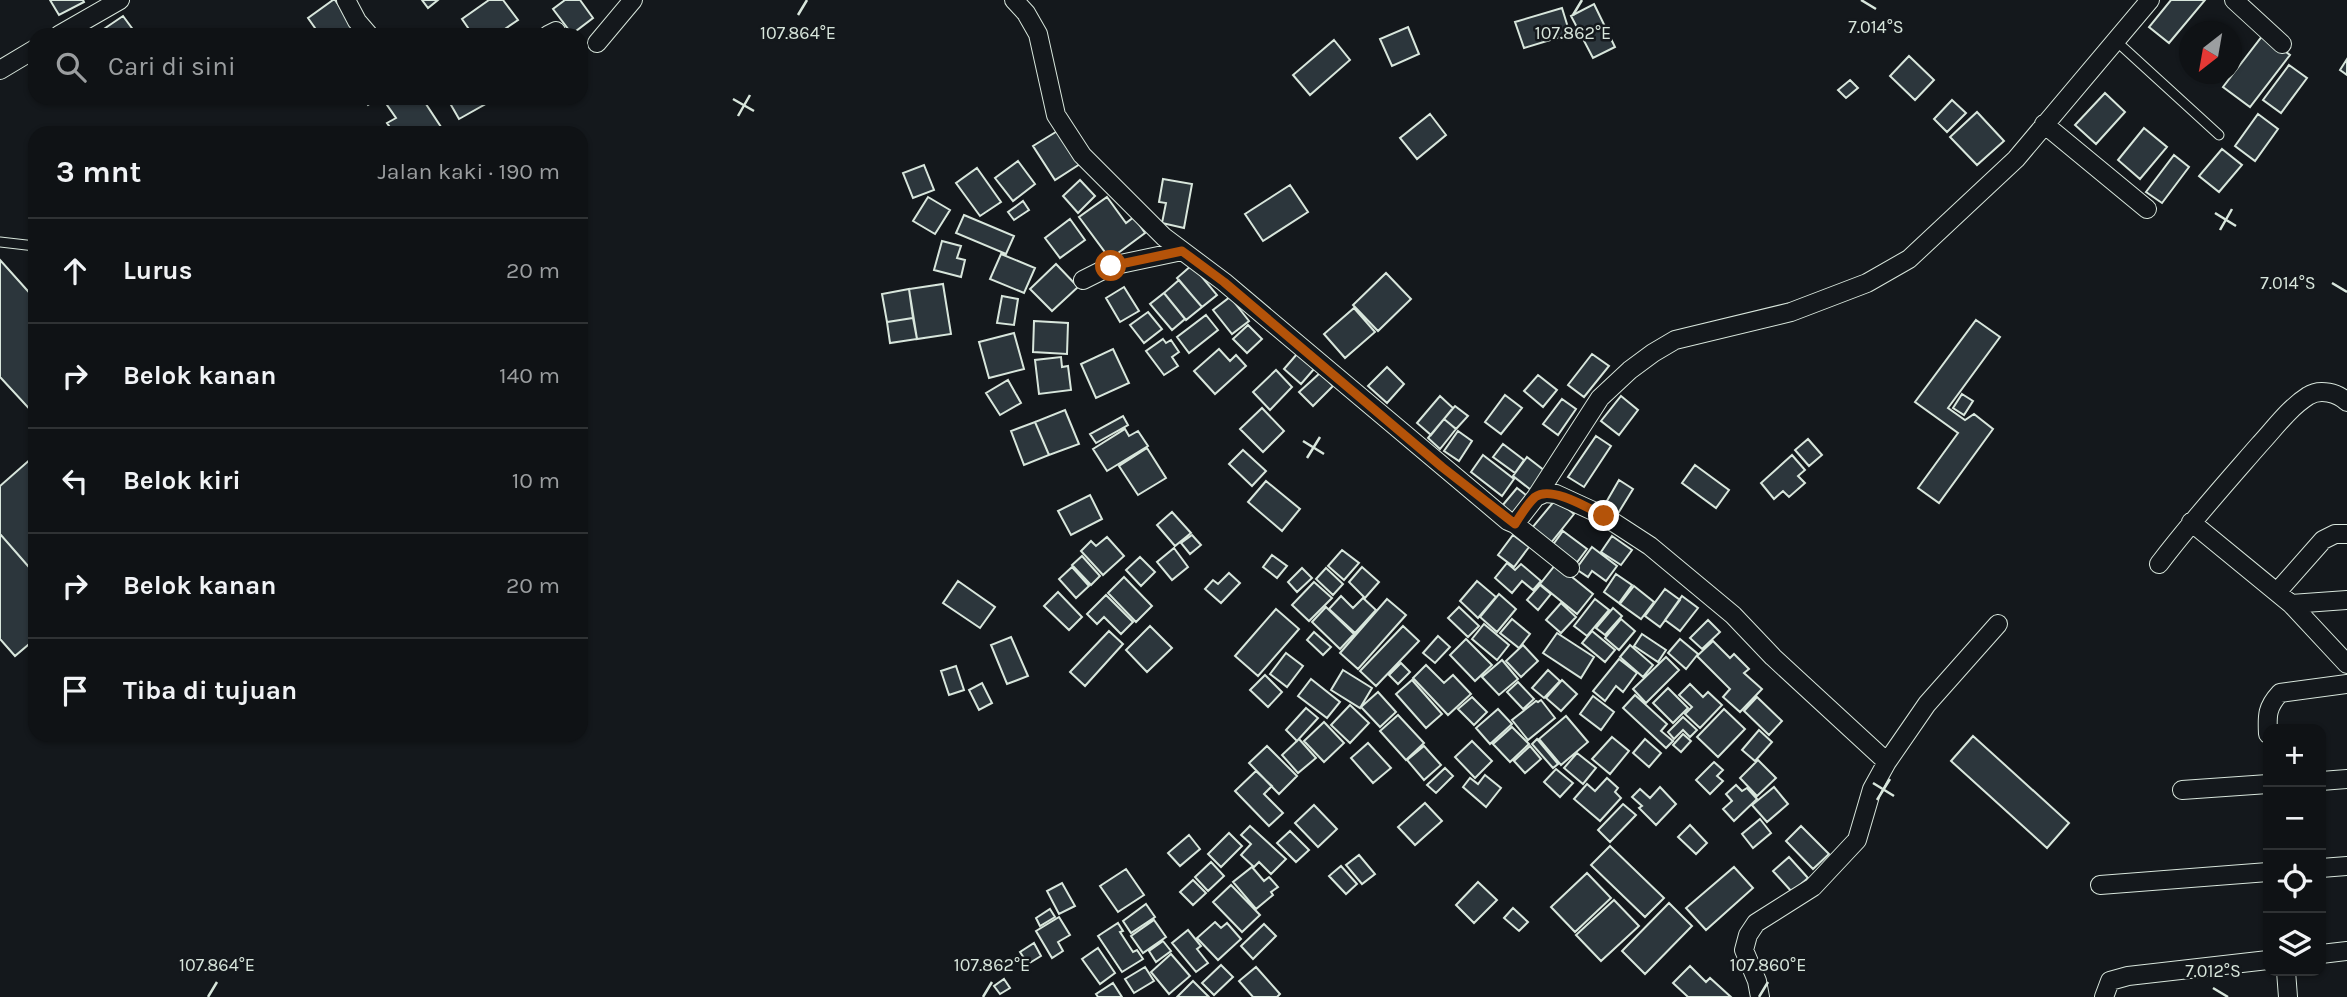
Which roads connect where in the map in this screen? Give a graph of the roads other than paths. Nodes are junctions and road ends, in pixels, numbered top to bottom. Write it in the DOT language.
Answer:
graph roads {
  1 [pos="120,0"];
  2 [pos="346,0"];
  3 [pos="633,0"];
  4 [pos="1014,0"];
  5 [pos="2150,0"];
  6 [pos="2234,0"];
  7 [pos="71,28"];
  8 [pos="363,28"];
  9 [pos="2115,40"];
  10 [pos="597,43"];
  11 [pos="2282,44"];
  12 [pos="28,53"];
  13 [pos="0,70"];
  14 [pos="2044,124"];
  15 [pos="2219,135"];
  16 [pos="2147,209"];
  17 [pos="0,242"];
  18 [pos="28,245"];
  19 [pos="1182,251"];
  20 [pos="1083,280"];
  21 [pos="2347,402"];
  22 [pos="1536,497"];
  23 [pos="2191,522"];
  24 [pos="1515,524"];
  25 [pos="2347,534"];
  26 [pos="2159,564"];
  27 [pos="1570,568"];
  28 [pos="2277,592"];
  29 [pos="2347,600"];
  30 [pos="2291,604"];
  31 [pos="1998,624"];
  32 [pos="2347,664"];
  33 [pos="2347,684"];
  34 [pos="2268,724"];
  35 [pos="1887,762"];
  36 [pos="2347,779"];
  37 [pos="2326,781"];
  38 [pos="2263,784"];
  39 [pos="2182,790"];
  40 [pos="2347,866"];
  41 [pos="2326,868"];
  42 [pos="2263,872"];
  43 [pos="2100,885"];
  44 [pos="2347,951"];
  45 [pos="2326,953"];
  46 [pos="2263,961"];
  47 [pos="2286,976"];
  48 [pos="1759,997"];
  49 [pos="2104,997"];
  50 [pos="2288,997"];
  1 -- 7 [label="street"];
  2 -- 8 [label="street"];
  3 -- 10 [label="street"];
  4 -- 19 [label="street"];
  5 -- 9 [label="street"];
  6 -- 11 [label="street"];
  9 -- 14 [label="street"];
  9 -- 15 [label="lane"];
  12 -- 13 [label="street"];
  14 -- 16 [label="street"];
  14 -- 22 [label="street"];
  17 -- 18 [label="lane"];
  19 -- 20 [label="street"];
  19 -- 24 [label="street"];
  21 -- 23 [label="street"];
  22 -- 24 [label="street"];
  22 -- 35 [label="street"];
  23 -- 26 [label="street"];
  23 -- 28 [label="street"];
  24 -- 27 [label="street"];
  25 -- 28 [label="street"];
  28 -- 30 [label="street"];
  29 -- 30 [label="street"];
  30 -- 32 [label="street"];
  31 -- 35 [label="street"];
  33 -- 34 [label="street"];
  35 -- 48 [label="street"];
  36 -- 37 [label="street"];
  38 -- 39 [label="street"];
  40 -- 41 [label="street"];
  42 -- 43 [label="street"];
  44 -- 45 [label="street"];
  46 -- 49 [label="street"];
  47 -- 50 [label="street"];
}
